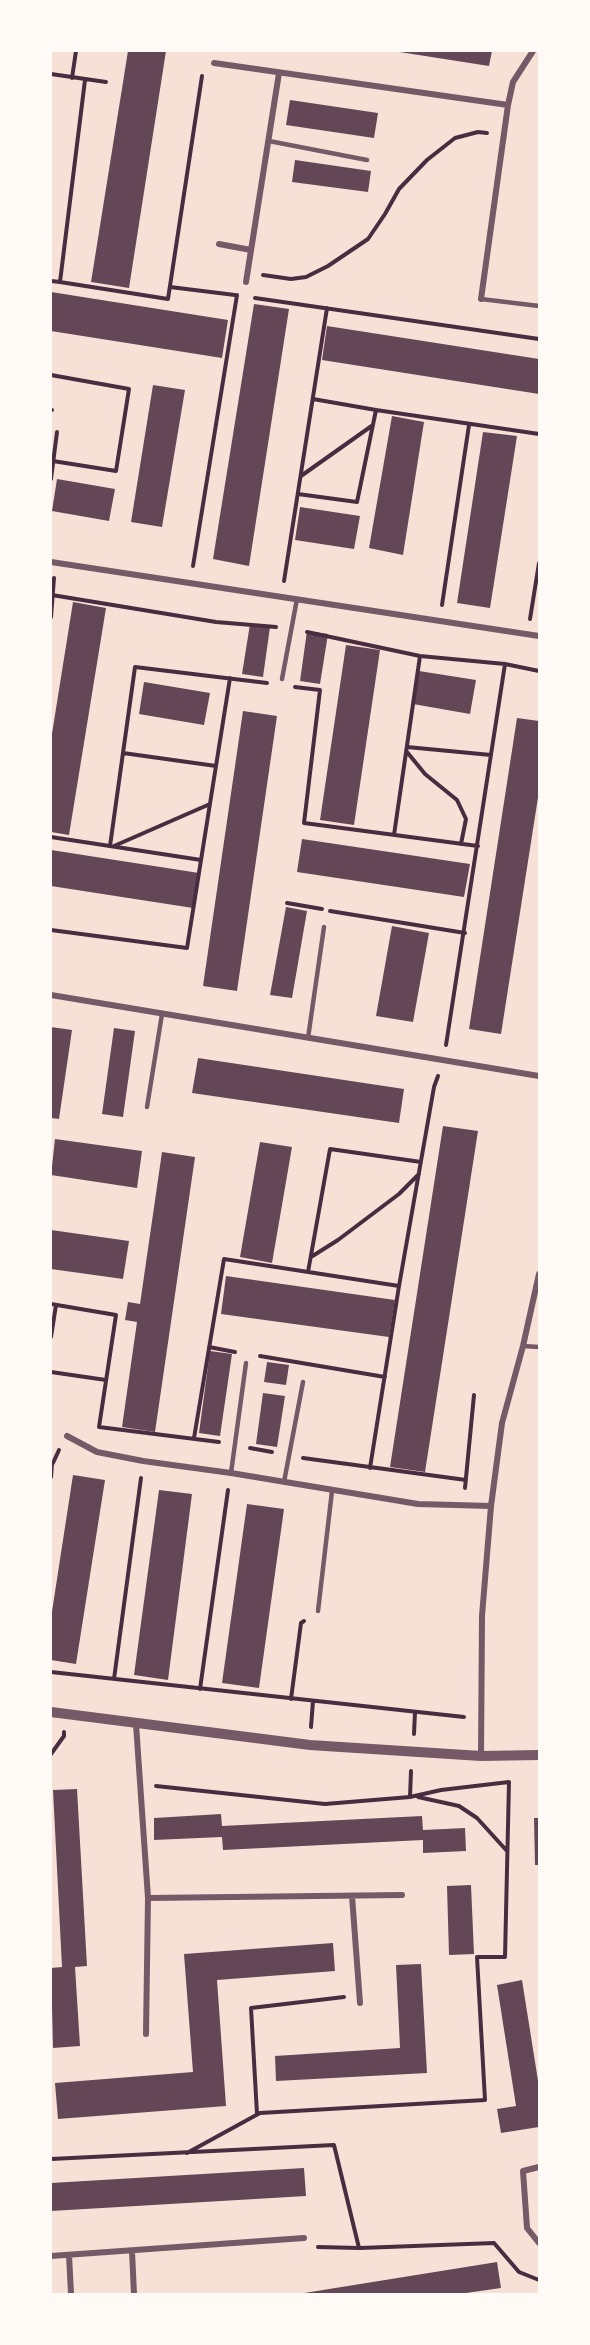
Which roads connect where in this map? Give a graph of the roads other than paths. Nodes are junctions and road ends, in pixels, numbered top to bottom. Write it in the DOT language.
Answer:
graph roads {
  1 [pos="533,51"];
  2 [pos="214,63"];
  3 [pos="279,73"];
  4 [pos="508,105"];
  5 [pos="269,141"];
  6 [pos="367,159"];
  7 [pos="219,244"];
  8 [pos="251,250"];
  9 [pos="246,282"];
  10 [pos="481,299"];
  11 [pos="539,306"];
  12 [pos="54,562"];
  13 [pos="297,599"];
  14 [pos="539,636"];
  15 [pos="282,679"];
  16 [pos="324,927"];
  17 [pos="51,995"];
  18 [pos="162,1014"];
  19 [pos="308,1038"];
  20 [pos="539,1077"];
  21 [pos="147,1107"];
  22 [pos="539,1274"];
  23 [pos="523,1346"];
  24 [pos="539,1347"];
  25 [pos="246,1363"];
  26 [pos="303,1382"];
  27 [pos="67,1436"];
  28 [pos="231,1473"];
  29 [pos="284,1482"];
  30 [pos="332,1491"];
  31 [pos="491,1506"];
  32 [pos="318,1611"];
  33 [pos="51,1712"];
  34 [pos="136,1724"];
  35 [pos="539,1755"];
  36 [pos="481,1756"];
  37 [pos="402,1895"];
  38 [pos="352,1896"];
  39 [pos="148,1898"];
  40 [pos="360,2003"];
  41 [pos="146,2034"];
  42 [pos="539,2167"];
  43 [pos="304,2238"];
  44 [pos="539,2243"];
  45 [pos="132,2251"];
  46 [pos="69,2255"];
  47 [pos="51,2256"];
  48 [pos="71,2294"];
  49 [pos="134,2294"];
  1 -- 4 [label="street"];
  2 -- 3 [label="street"];
  3 -- 4 [label="street"];
  3 -- 5 [label="street"];
  4 -- 10 [label="street"];
  5 -- 6 [label="lane"];
  5 -- 8 [label="street"];
  7 -- 8 [label="street"];
  8 -- 9 [label="street"];
  10 -- 11 [label="lane"];
  12 -- 13 [label="street"];
  13 -- 14 [label="street"];
  13 -- 15 [label="lane"];
  16 -- 19 [label="lane"];
  17 -- 18 [label="street"];
  18 -- 19 [label="street"];
  18 -- 21 [label="lane"];
  19 -- 20 [label="street"];
  22 -- 23 [label="street"];
  23 -- 24 [label="lane"];
  23 -- 31 [label="street"];
  25 -- 28 [label="lane"];
  26 -- 29 [label="lane"];
  27 -- 28 [label="street"];
  28 -- 29 [label="street"];
  29 -- 30 [label="street"];
  30 -- 31 [label="street"];
  30 -- 32 [label="lane"];
  31 -- 36 [label="street"];
  33 -- 34 [label="street"];
  34 -- 36 [label="street"];
  34 -- 39 [label="street"];
  35 -- 36 [label="street"];
  37 -- 38 [label="street"];
  38 -- 39 [label="street"];
  38 -- 40 [label="street"];
  39 -- 41 [label="street"];
  42 -- 44 [label="street"];
  43 -- 45 [label="street"];
  45 -- 46 [label="street"];
  45 -- 49 [label="street"];
  46 -- 47 [label="street"];
  46 -- 48 [label="street"];
}
